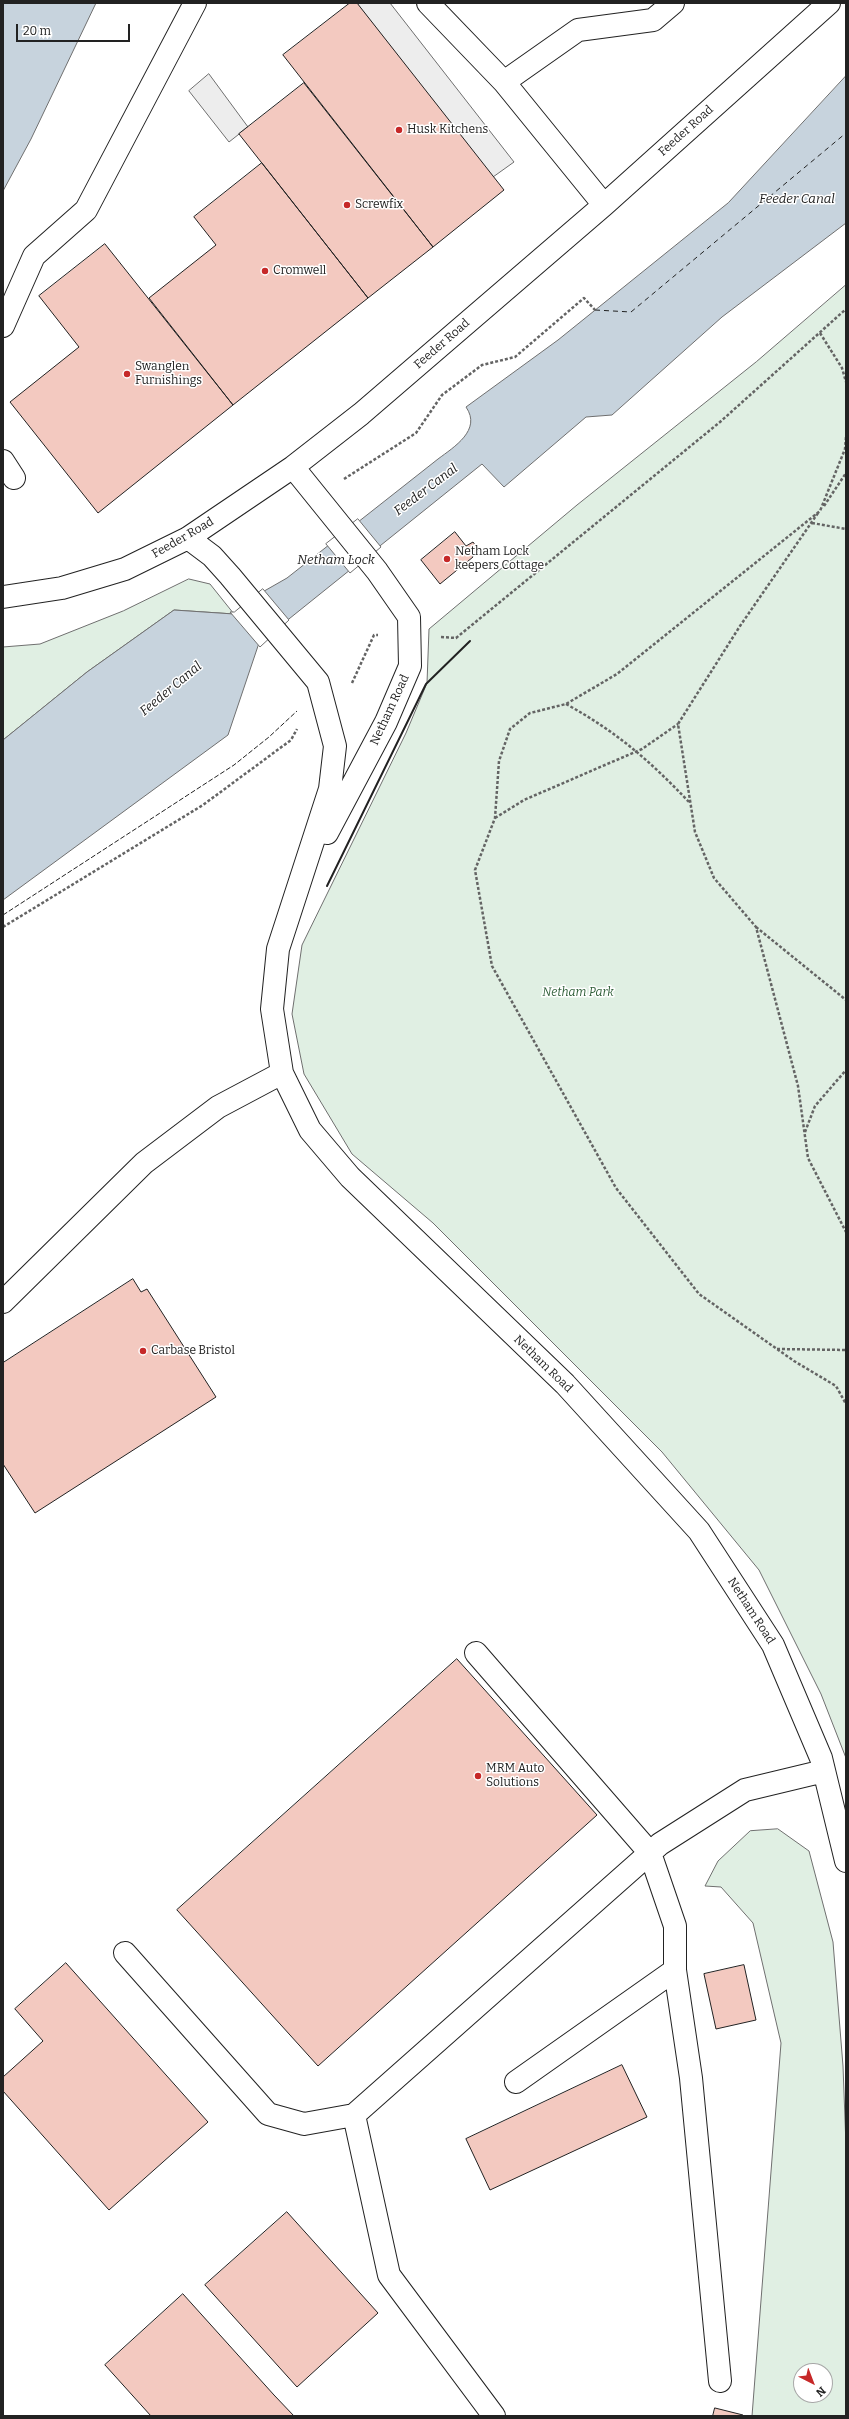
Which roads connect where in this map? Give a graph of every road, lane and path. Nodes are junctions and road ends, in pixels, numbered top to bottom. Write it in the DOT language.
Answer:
graph roads {
  1 [pos="195,3"];
  2 [pos="428,3"];
  3 [pos="673,3"];
  4 [pos="829,3"];
  5 [pos="504,82"];
  6 [pos="604,205"];
  7 [pos="846,309"];
  8 [pos="595,310"];
  9 [pos="3,326"];
  10 [pos="820,333"];
  11 [pos="846,382"];
  12 [pos="846,437"];
  13 [pos="293,467"];
  14 [pos="846,473"];
  15 [pos="320,501"];
  16 [pos="820,511"];
  17 [pos="812,523"];
  18 [pos="846,529"];
  19 [pos="188,538"];
  20 [pos="3,597"];
  21 [pos="410,636"];
  22 [pos="456,638"];
  23 [pos="324,702"];
  24 [pos="566,704"];
  25 [pos="678,724"];
  26 [pos="638,751"];
  27 [pos="690,802"];
  28 [pos="495,818"];
  29 [pos="302,879"];
  30 [pos="3,926"];
  31 [pos="756,927"];
  32 [pos="846,1000"];
  33 [pos="846,1070"];
  34 [pos="282,1073"];
  35 [pos="805,1133"];
  36 [pos="846,1232"];
  37 [pos="3,1302"];
  38 [pos="776,1349"];
  39 [pos="846,1350"];
  40 [pos="846,1404"];
  41 [pos="476,1653"];
  42 [pos="824,1771"];
  43 [pos="650,1853"];
  44 [pos="846,1861"];
  45 [pos="125,1953"];
  46 [pos="675,1970"];
  47 [pos="516,2082"];
  48 [pos="354,2115"];
  49 [pos="720,2381"];
  50 [pos="494,2416"];
  1 -- 9 [label="street"];
  2 -- 5 [label="street"];
  3 -- 5 [label="street"];
  4 -- 6 [label="street, Feeder Road"];
  5 -- 6 [label="street"];
  6 -- 13 [label="street, Feeder Road"];
  7 -- 10 [label="path"];
  8 -- 15 [label="path"];
  10 -- 11 [label="path"];
  10 -- 22 [label="path"];
  12 -- 16 [label="path"];
  13 -- 15 [label="street, Netham Road"];
  13 -- 19 [label="street, Feeder Road"];
  14 -- 16 [label="path"];
  15 -- 21 [label="street, Netham Road"];
  16 -- 17 [label="path"];
  16 -- 24 [label="path"];
  17 -- 18 [label="path"];
  17 -- 25 [label="path"];
  19 -- 20 [label="street, Feeder Road"];
  19 -- 23 [label="street, Netham Road"];
  21 -- 23 [label="path"];
  21 -- 29 [label="street, Netham Road"];
  23 -- 29 [label="street, Netham Road"];
  23 -- 30 [label="path"];
  24 -- 26 [label="path"];
  24 -- 28 [label="path"];
  25 -- 26 [label="path"];
  25 -- 27 [label="path"];
  26 -- 27 [label="path"];
  26 -- 28 [label="path"];
  27 -- 31 [label="path"];
  28 -- 38 [label="path"];
  29 -- 34 [label="street, Netham Road"];
  31 -- 32 [label="path"];
  31 -- 35 [label="path"];
  33 -- 35 [label="path"];
  34 -- 37 [label="street"];
  34 -- 42 [label="street, Netham Road"];
  35 -- 36 [label="path"];
  38 -- 39 [label="path"];
  38 -- 40 [label="path"];
  41 -- 43 [label="street"];
  42 -- 43 [label="street"];
  42 -- 44 [label="street, Netham Road"];
  43 -- 46 [label="street"];
  43 -- 48 [label="street"];
  45 -- 48 [label="street"];
  46 -- 47 [label="street"];
  46 -- 49 [label="street"];
  48 -- 50 [label="street"];
}
